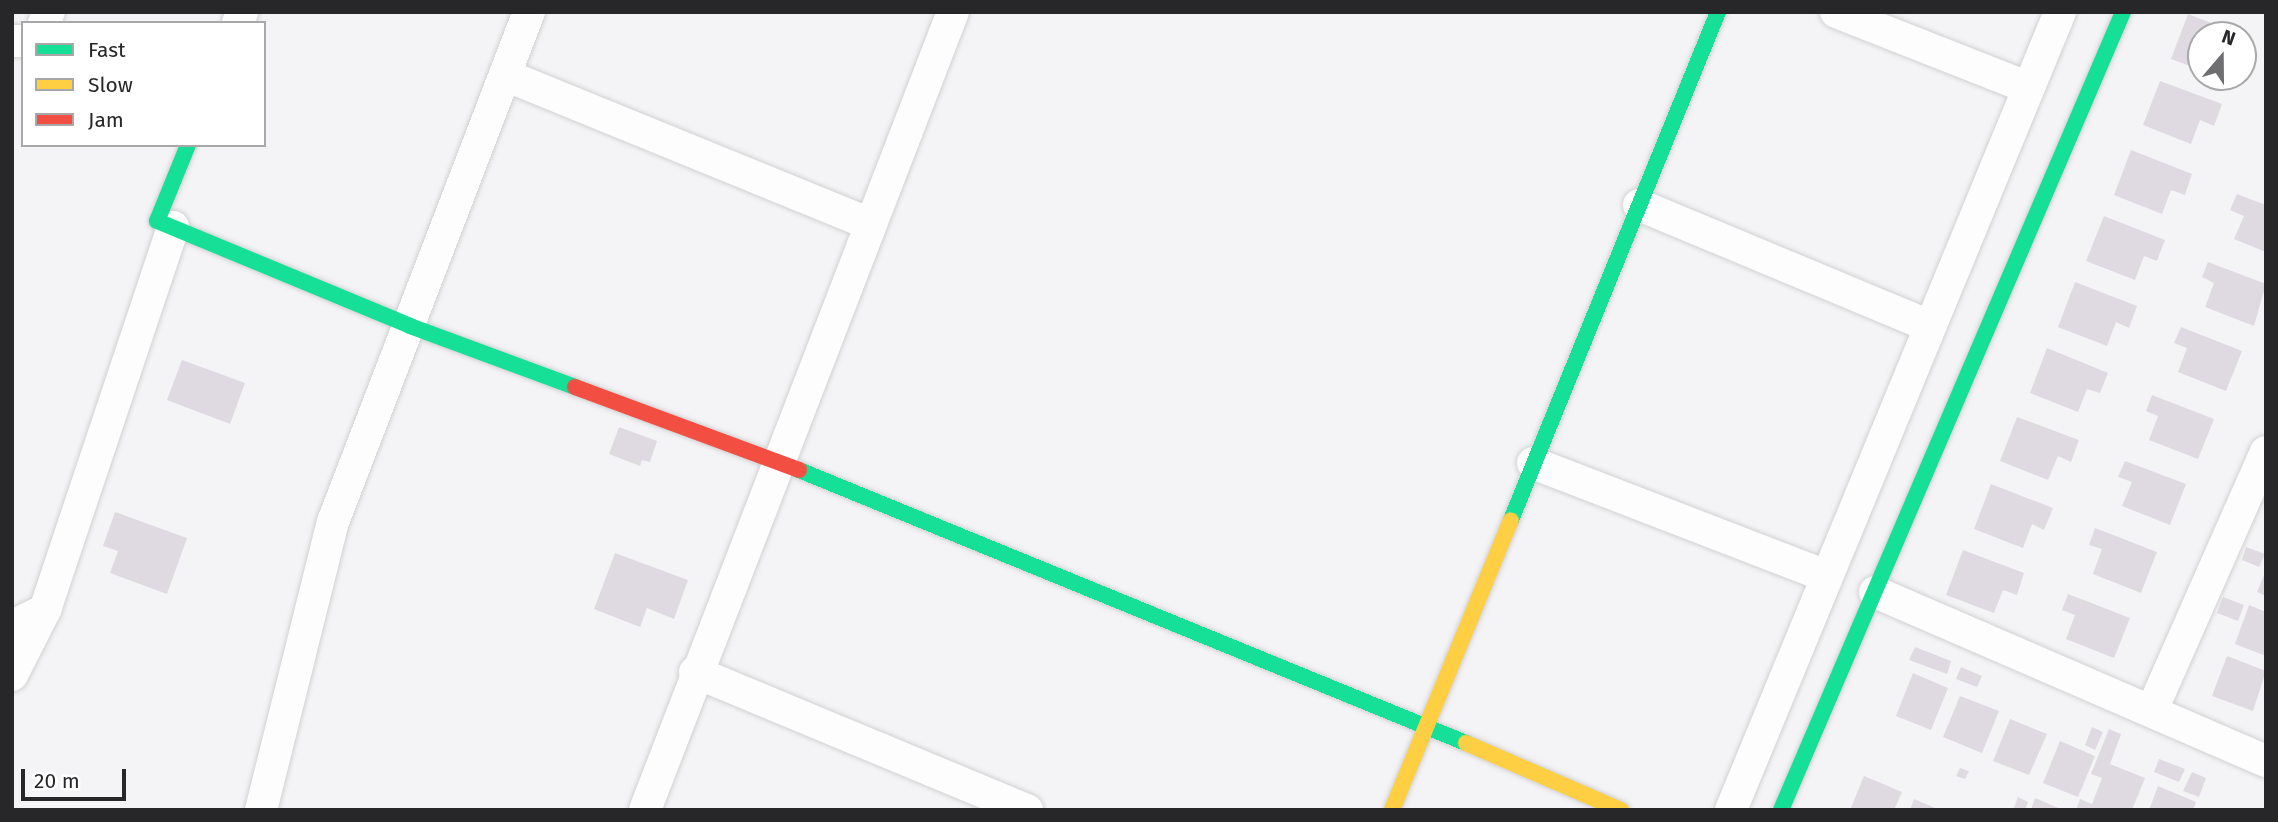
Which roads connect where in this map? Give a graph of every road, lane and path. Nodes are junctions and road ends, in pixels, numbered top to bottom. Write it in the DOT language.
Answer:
graph roads {
  1 [pos="529,12"];
  2 [pos="953,12"];
  3 [pos="1718,12"];
  4 [pos="1836,12"];
  5 [pos="2060,12"];
  6 [pos="2123,12"];
  7 [pos="505,75"];
  8 [pos="2029,88"];
  9 [pos="187,147"];
  10 [pos="1639,205"];
  11 [pos="870,224"];
  12 [pos="173,227"];
  13 [pos="410,326"];
  14 [pos="1930,326"];
  15 [pos="2266,452"];
  16 [pos="778,461"];
  17 [pos="1533,463"];
  18 [pos="1826,576"];
  19 [pos="1875,592"];
  20 [pos="45,610"];
  21 [pos="12,626"];
  22 [pos="695,672"];
  23 [pos="12,675"];
  24 [pos="2152,710"];
  25 [pos="1425,725"];
  26 [pos="2266,761"];
  27 [pos="261,810"];
  28 [pos="645,810"];
  29 [pos="1027,810"];
  30 [pos="1392,810"];
  31 [pos="1621,810"];
  32 [pos="1731,810"];
  33 [pos="1781,810"];
  1 -- 7 [label="street"];
  2 -- 11 [label="street"];
  3 -- 10 [label="street"];
  4 -- 8 [label="street"];
  5 -- 8 [label="street"];
  6 -- 19 [label="street"];
  7 -- 11 [label="street"];
  7 -- 13 [label="street"];
  8 -- 14 [label="street"];
  9 -- 12 [label="street"];
  10 -- 14 [label="street"];
  10 -- 17 [label="street"];
  11 -- 16 [label="street"];
  12 -- 13 [label="street"];
  12 -- 20 [label="street"];
  13 -- 16 [label="street"];
  13 -- 27 [label="street"];
  14 -- 18 [label="street"];
  15 -- 24 [label="street"];
  16 -- 22 [label="street"];
  16 -- 25 [label="street"];
  17 -- 18 [label="street"];
  17 -- 25 [label="street"];
  18 -- 32 [label="street"];
  19 -- 24 [label="street"];
  19 -- 33 [label="street"];
  20 -- 21 [label="street"];
  20 -- 23 [label="street"];
  22 -- 28 [label="street"];
  22 -- 29 [label="street"];
  24 -- 26 [label="street"];
  25 -- 30 [label="street"];
  25 -- 31 [label="street"];
}
